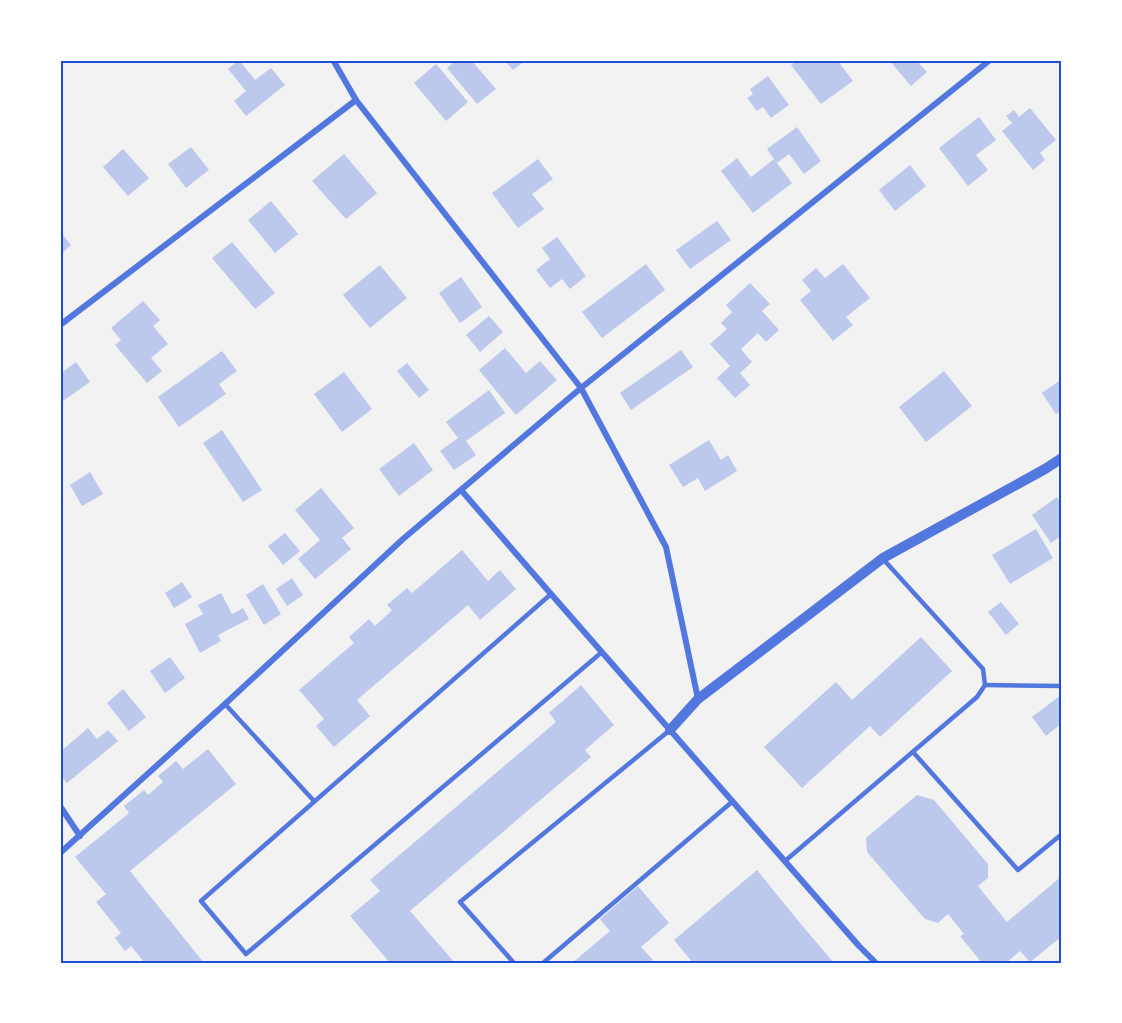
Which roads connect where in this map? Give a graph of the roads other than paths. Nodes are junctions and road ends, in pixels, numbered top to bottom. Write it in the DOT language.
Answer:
graph roads {
  1 [pos="333,60"];
  2 [pos="990,60"];
  3 [pos="356,100"];
  4 [pos="60,325"];
  5 [pos="581,388"];
  6 [pos="1062,458"];
  7 [pos="461,490"];
  8 [pos="883,558"];
  9 [pos="550,594"];
  10 [pos="602,652"];
  11 [pos="985,685"];
  12 [pos="1062,686"];
  13 [pos="698,699"];
  14 [pos="225,704"];
  15 [pos="670,730"];
  16 [pos="913,752"];
  17 [pos="314,801"];
  18 [pos="733,801"];
  19 [pos="60,806"];
  20 [pos="1062,834"];
  21 [pos="80,836"];
  22 [pos="60,852"];
  23 [pos="785,861"];
  24 [pos="514,963"];
  25 [pos="543,963"];
  26 [pos="876,963"];
  1 -- 3 [label="street"];
  2 -- 5 [label="street"];
  3 -- 4 [label="street"];
  3 -- 5 [label="street"];
  5 -- 7 [label="street"];
  5 -- 13 [label="street"];
  6 -- 8 [label="street"];
  7 -- 9 [label="street"];
  7 -- 14 [label="street"];
  8 -- 11 [label="lane"];
  8 -- 13 [label="street"];
  9 -- 10 [label="street"];
  9 -- 17 [label="lane"];
  10 -- 15 [label="street"];
  10 -- 17 [label="lane"];
  11 -- 12 [label="lane"];
  11 -- 16 [label="lane"];
  13 -- 15 [label="street"];
  14 -- 17 [label="lane"];
  14 -- 21 [label="street"];
  15 -- 18 [label="street"];
  15 -- 24 [label="lane"];
  16 -- 20 [label="lane"];
  16 -- 23 [label="lane"];
  18 -- 23 [label="street"];
  18 -- 25 [label="lane"];
  19 -- 21 [label="street"];
  21 -- 22 [label="street"];
  23 -- 26 [label="street"];
}
